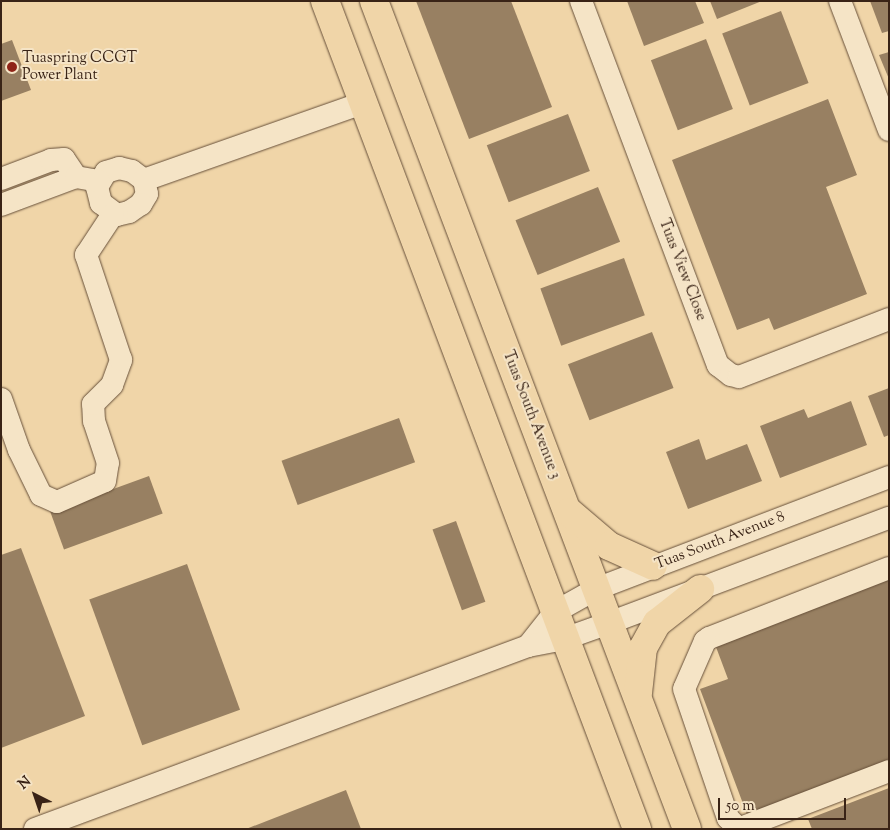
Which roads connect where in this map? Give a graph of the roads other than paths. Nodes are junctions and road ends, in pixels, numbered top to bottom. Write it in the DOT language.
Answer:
graph roads {
  1 [pos="325,1"];
  2 [pos="374,1"];
  3 [pos="581,1"];
  4 [pos="840,1"];
  5 [pos="363,102"];
  6 [pos="889,130"];
  7 [pos="76,177"];
  8 [pos="1,180"];
  9 [pos="144,180"];
  10 [pos="99,181"];
  11 [pos="1,206"];
  12 [pos="113,214"];
  13 [pos="889,319"];
  14 [pos="1,399"];
  15 [pos="889,476"];
  16 [pos="568,511"];
  17 [pos="889,518"];
  18 [pos="653,566"];
  19 [pos="889,568"];
  20 [pos="596,589"];
  21 [pos="700,589"];
  22 [pos="555,612"];
  23 [pos="609,623"];
  24 [pos="564,639"];
  25 [pos="528,646"];
  26 [pos="638,698"];
  27 [pos="889,771"];
  28 [pos="35,829"];
  29 [pos="637,829"];
  30 [pos="686,829"];
  1 -- 5 [label="main road"];
  2 -- 16 [label="main road, Tuas South Avenue 3"];
  3 -- 13 [label="street, Tuas View Close"];
  4 -- 6 [label="street"];
  5 -- 9 [label="street"];
  5 -- 22 [label="main road"];
  7 -- 8 [label="street"];
  7 -- 10 [label="street"];
  7 -- 11 [label="street"];
  9 -- 10 [label="street"];
  9 -- 12 [label="street"];
  10 -- 12 [label="street"];
  12 -- 14 [label="street"];
  15 -- 18 [label="street, Tuas South Avenue 8"];
  16 -- 18 [label="main road"];
  16 -- 20 [label="main road, Tuas South Avenue 3"];
  17 -- 21 [label="street"];
  18 -- 20 [label="street, Tuas South Avenue 8"];
  19 -- 27 [label="street"];
  20 -- 22 [label="street, Tuas South Avenue 8"];
  20 -- 23 [label="main road, Tuas South Avenue 3"];
  21 -- 23 [label="street"];
  21 -- 26 [label="main road"];
  22 -- 24 [label="main road"];
  22 -- 25 [label="street"];
  23 -- 24 [label="street"];
  23 -- 26 [label="main road, Tuas South Avenue 3"];
  24 -- 25 [label="street"];
  24 -- 29 [label="main road"];
  25 -- 28 [label="street"];
  26 -- 30 [label="main road, Tuas South Avenue 3"];
}
